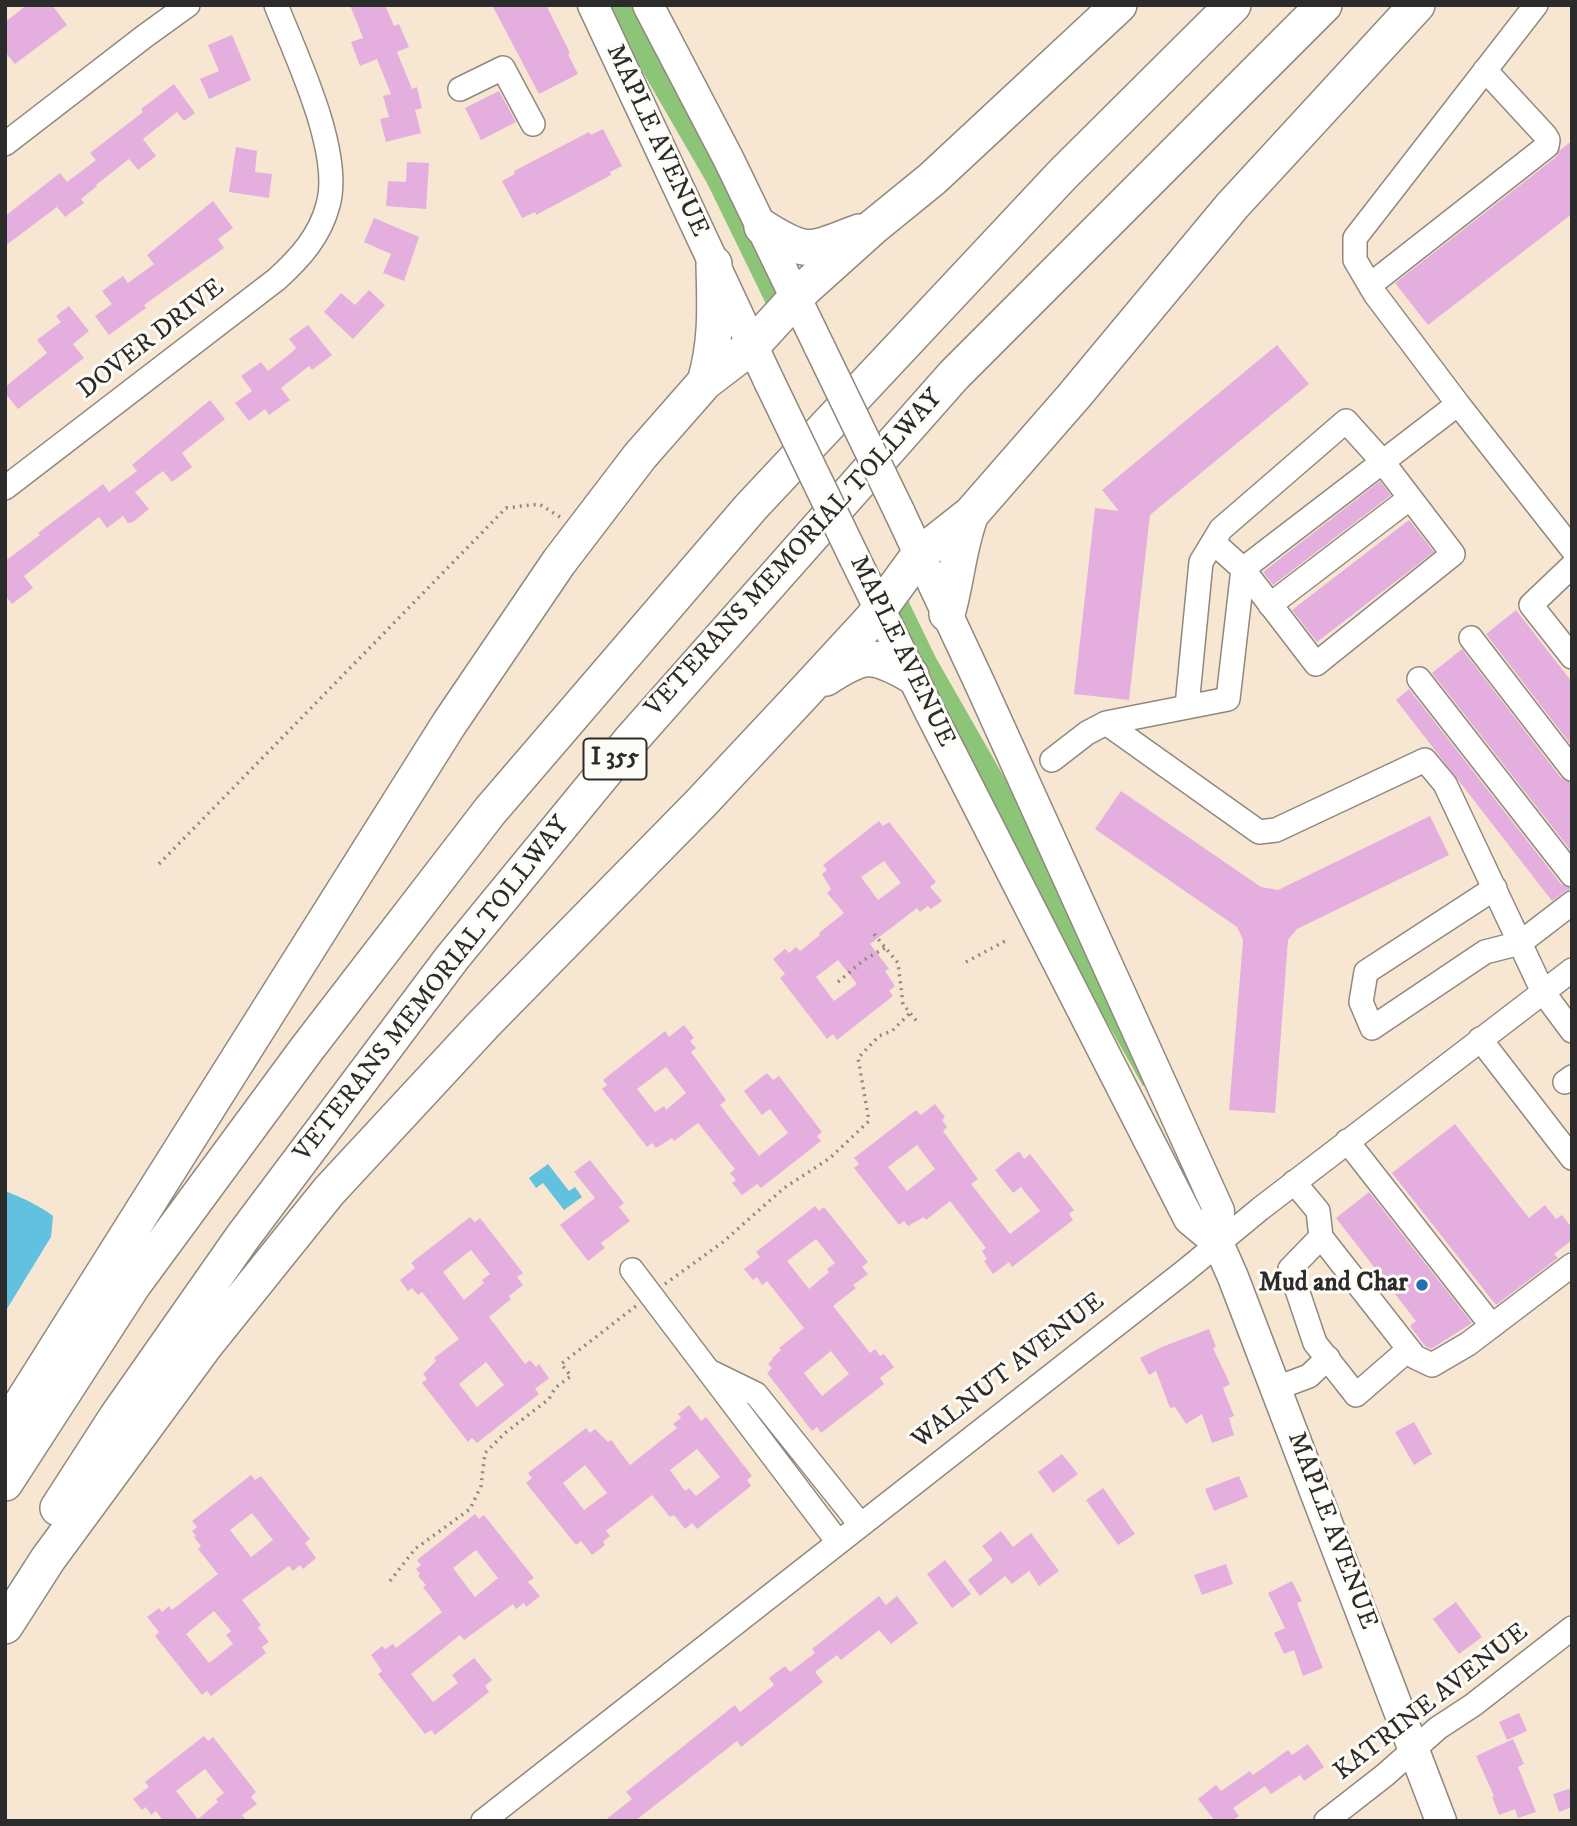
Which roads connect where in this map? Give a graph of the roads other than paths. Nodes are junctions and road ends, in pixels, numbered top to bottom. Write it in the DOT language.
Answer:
graph roads {
  1 [pos="187,5"];
  2 [pos="276,5"];
  3 [pos="593,5"];
  4 [pos="648,5"];
  5 [pos="1119,5"];
  6 [pos="1233,5"];
  7 [pos="1324,5"];
  8 [pos="1417,5"];
  9 [pos="1536,5"];
  10 [pos="1485,70"];
  11 [pos="460,89"];
  12 [pos="533,124"];
  13 [pos="5,145"];
  14 [pos="762,226"];
  15 [pos="873,227"];
  16 [pos="714,264"];
  17 [pos="1370,285"];
  18 [pos="796,300"];
  19 [pos="752,346"];
  20 [pos="705,382"];
  21 [pos="1458,404"];
  22 [pos="1382,461"];
  23 [pos="6,486"];
  24 [pos="1410,498"];
  25 [pos="971,514"];
  26 [pos="1213,542"];
  27 [pos="1572,549"];
  28 [pos="919,555"];
  29 [pos="1572,566"];
  30 [pos="1243,569"];
  31 [pos="1270,605"];
  32 [pos="878,608"];
  33 [pos="947,614"];
  34 [pos="1471,638"];
  35 [pos="1572,657"];
  36 [pos="911,675"];
  37 [pos="1419,679"];
  38 [pos="803,694"];
  39 [pos="1187,706"];
  40 [pos="1107,723"];
  41 [pos="1052,760"];
  42 [pos="1572,769"];
  43 [pos="1572,875"];
  44 [pos="1495,888"];
  45 [pos="1572,903"];
  46 [pos="1520,943"];
  47 [pos="1572,970"];
  48 [pos="1543,992"];
  49 [pos="1572,1031"];
  50 [pos="1480,1039"];
  51 [pos="1347,1141"];
  52 [pos="1572,1158"];
  53 [pos="1294,1182"];
  54 [pos="1321,1237"];
  55 [pos="1218,1243"];
  56 [pos="1572,1265"];
  57 [pos="632,1270"];
  58 [pos="1492,1326"];
  59 [pos="1409,1349"];
  60 [pos="1328,1359"];
  61 [pos="706,1369"];
  62 [pos="1277,1388"];
  63 [pos="5,1430"];
  64 [pos="5,1483"];
  65 [pos="860,1524"];
  66 [pos="838,1542"];
  67 [pos="5,1595"];
  68 [pos="5,1626"];
  69 [pos="1572,1628"];
  70 [pos="1413,1750"];
  71 [pos="483,1821"];
  72 [pos="1326,1821"];
  73 [pos="1441,1821"];
  1 -- 13 [label="street"];
  2 -- 23 [label="street, DOVER DRIVE"];
  3 -- 16 [label="main road, MAPLE AVENUE"];
  4 -- 14 [label="main road, MAPLE AVENUE"];
  5 -- 15 [label="highway"];
  6 -- 64 [label="highway, I 355"];
  7 -- 67 [label="highway, VETERANS MEMORIAL TOLLWAY / I 355"];
  8 -- 25 [label="highway"];
  9 -- 10 [label="street"];
  10 -- 17 [label="street"];
  10 -- 17 [label="street"];
  11 -- 12 [label="street"];
  14 -- 15 [label="highway"];
  14 -- 18 [label="main road, MAPLE AVENUE"];
  15 -- 18 [label="highway"];
  16 -- 19 [label="main road, MAPLE AVENUE"];
  16 -- 20 [label="highway"];
  17 -- 21 [label="street"];
  18 -- 19 [label="highway"];
  18 -- 28 [label="main road, MAPLE AVENUE, bridge"];
  19 -- 20 [label="highway"];
  19 -- 32 [label="main road, MAPLE AVENUE, bridge"];
  20 -- 63 [label="highway"];
  21 -- 22 [label="street"];
  21 -- 27 [label="street"];
  22 -- 24 [label="street"];
  22 -- 26 [label="street"];
  22 -- 30 [label="street"];
  24 -- 31 [label="street"];
  24 -- 31 [label="street"];
  25 -- 28 [label="highway"];
  25 -- 33 [label="highway"];
  26 -- 30 [label="street"];
  26 -- 39 [label="street"];
  28 -- 32 [label="highway"];
  28 -- 33 [label="main road, MAPLE AVENUE"];
  29 -- 35 [label="street"];
  30 -- 31 [label="street"];
  30 -- 39 [label="street"];
  32 -- 36 [label="main road, MAPLE AVENUE"];
  32 -- 38 [label="highway"];
  33 -- 55 [label="main road, MAPLE AVENUE"];
  34 -- 42 [label="street"];
  36 -- 38 [label="highway"];
  36 -- 55 [label="main road, MAPLE AVENUE"];
  37 -- 43 [label="street"];
  38 -- 68 [label="highway"];
  39 -- 40 [label="street"];
  40 -- 41 [label="street"];
  40 -- 44 [label="street"];
  44 -- 46 [label="street"];
  44 -- 46 [label="street"];
  45 -- 46 [label="street"];
  46 -- 48 [label="street"];
  47 -- 48 [label="street, WALNUT AVENUE"];
  48 -- 49 [label="street"];
  48 -- 50 [label="street, WALNUT AVENUE"];
  50 -- 51 [label="street, WALNUT AVENUE"];
  50 -- 52 [label="street"];
  51 -- 53 [label="street, WALNUT AVENUE"];
  51 -- 58 [label="street"];
  53 -- 54 [label="street"];
  53 -- 55 [label="street, WALNUT AVENUE"];
  54 -- 59 [label="street"];
  54 -- 60 [label="street"];
  55 -- 62 [label="main road, MAPLE AVENUE"];
  55 -- 65 [label="street, WALNUT AVENUE"];
  56 -- 58 [label="street"];
  57 -- 61 [label="street"];
  58 -- 59 [label="street"];
  59 -- 60 [label="street"];
  60 -- 62 [label="street"];
  61 -- 65 [label="street"];
  61 -- 66 [label="street"];
  62 -- 70 [label="main road, MAPLE AVENUE"];
  65 -- 66 [label="street, WALNUT AVENUE"];
  66 -- 71 [label="street, WALNUT AVENUE"];
  69 -- 70 [label="street, KATRINE AVENUE"];
  70 -- 72 [label="street, KATRINE AVENUE"];
  70 -- 73 [label="main road, MAPLE AVENUE"];
}
